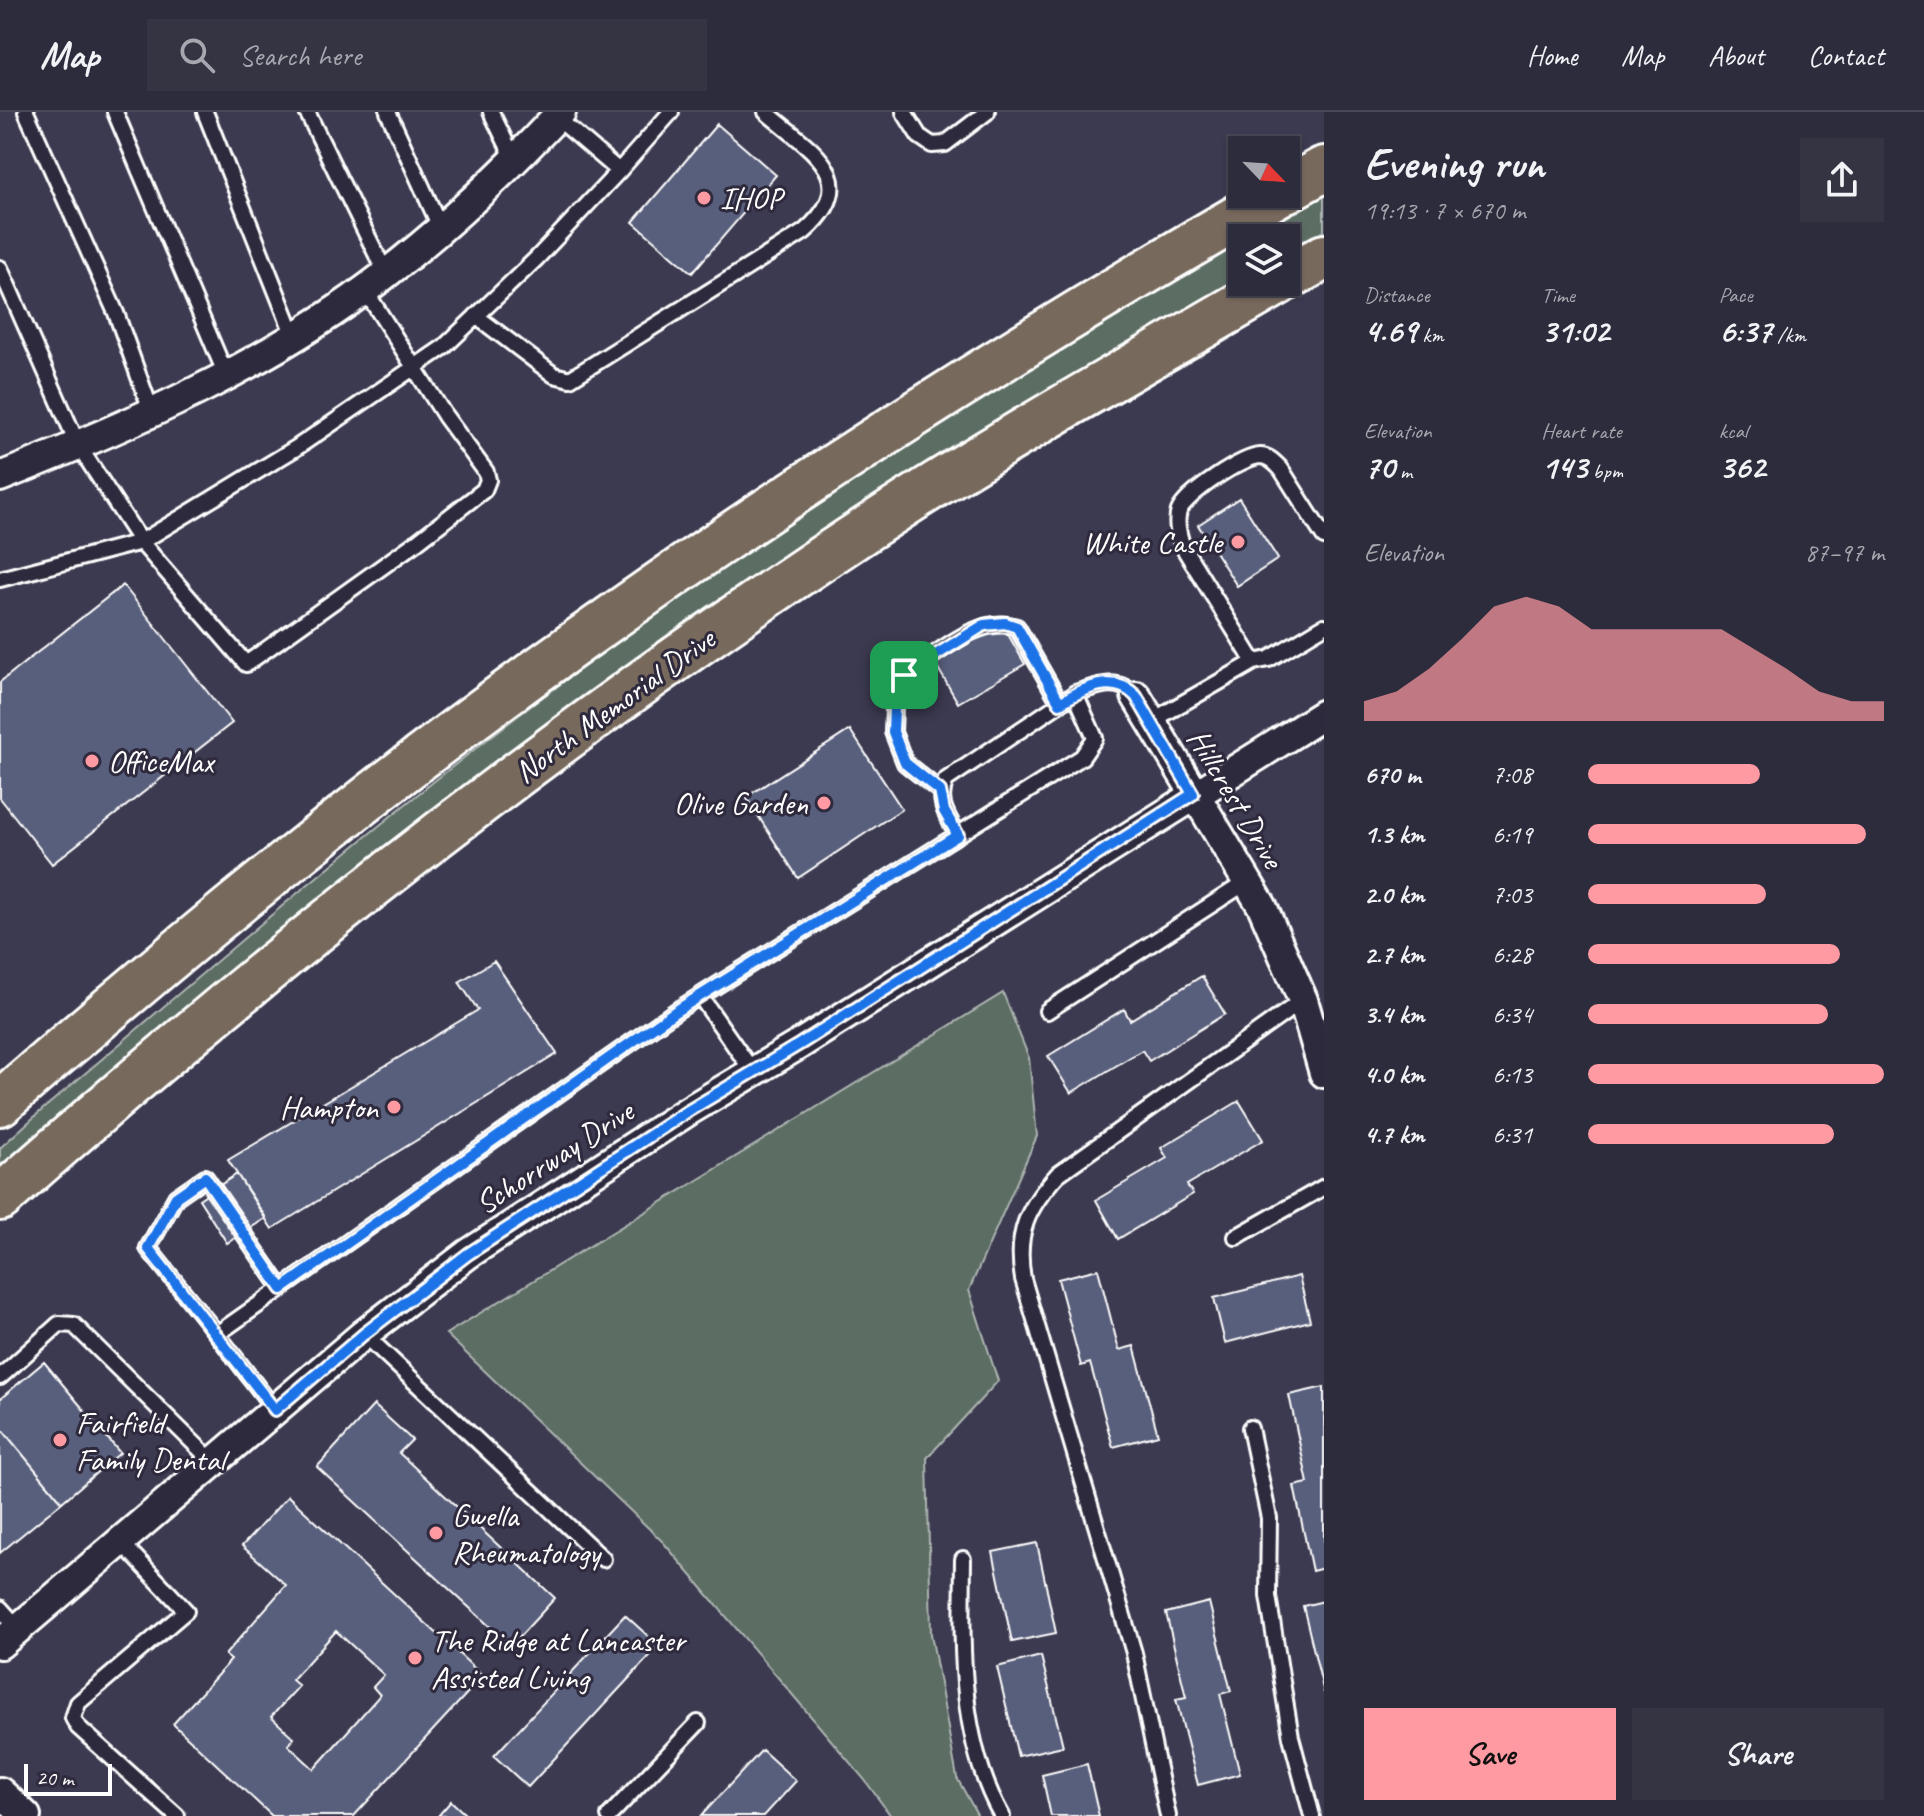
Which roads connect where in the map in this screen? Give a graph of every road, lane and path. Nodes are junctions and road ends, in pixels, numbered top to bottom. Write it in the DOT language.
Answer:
graph roads {
  1 [pos="26,112"];
  2 [pos="115,112"];
  3 [pos="205,112"];
  4 [pos="307,112"];
  5 [pos="388,112"];
  6 [pos="491,112"];
  7 [pos="671,112"];
  8 [pos="766,112"];
  9 [pos="904,112"];
  10 [pos="987,112"];
  11 [pos="558,115"];
  12 [pos="515,161"];
  13 [pos="1324,169"];
  14 [pos="619,171"];
  15 [pos="1300,182"];
  16 [pos="1254,208"];
  17 [pos="441,229"];
  18 [pos="1324,257"];
  19 [pos="0,268"];
  20 [pos="1300,270"];
  21 [pos="375,282"];
  22 [pos="1255,296"];
  23 [pos="476,316"];
  24 [pos="294,336"];
  25 [pos="415,369"];
  26 [pos="226,375"];
  27 [pos="152,413"];
  28 [pos="78,445"];
  29 [pos="0,477"];
  30 [pos="1324,537"];
  31 [pos="141,542"];
  32 [pos="0,579"];
  33 [pos="1324,626"];
  34 [pos="1254,662"];
  35 [pos="1075,693"];
  36 [pos="1136,696"];
  37 [pos="1060,703"];
  38 [pos="1324,714"];
  39 [pos="1150,722"];
  40 [pos="940,791"];
  41 [pos="1193,794"];
  42 [pos="958,835"];
  43 [pos="1248,881"];
  44 [pos="700,996"];
  45 [pos="1303,1000"];
  46 [pos="1047,1011"];
  47 [pos="753,1072"];
  48 [pos="1324,1073"];
  49 [pos="0,1103"];
  50 [pos="1324,1187"];
  51 [pos="0,1198"];
  52 [pos="1236,1237"];
  53 [pos="282,1289"];
  54 [pos="217,1334"];
  55 [pos="364,1334"];
  56 [pos="0,1377"];
  57 [pos="275,1410"];
  58 [pos="1250,1428"];
  59 [pos="213,1462"];
  60 [pos="121,1542"];
  61 [pos="603,1559"];
  62 [pos="963,1559"];
  63 [pos="6,1627"];
  64 [pos="698,1723"];
  65 [pos="0,1792"];
  66 [pos="26,1816"];
  67 [pos="177,1816"];
  68 [pos="609,1816"];
  69 [pos="1002,1816"];
  70 [pos="1168,1816"];
  71 [pos="1312,1816"];
  1 -- 27 [label="lane"];
  2 -- 26 [label="lane"];
  3 -- 24 [label="lane"];
  4 -- 21 [label="lane"];
  5 -- 17 [label="lane"];
  6 -- 12 [label="lane"];
  7 -- 14 [label="lane"];
  8 -- 23 [label="lane"];
  9 -- 10 [label="lane"];
  11 -- 12 [label="street"];
  11 -- 14 [label="lane"];
  12 -- 17 [label="street"];
  13 -- 15 [label="main road"];
  14 -- 23 [label="lane"];
  16 -- 49 [label="main road"];
  17 -- 21 [label="street"];
  18 -- 20 [label="main road"];
  19 -- 28 [label="lane"];
  21 -- 24 [label="street"];
  21 -- 25 [label="lane"];
  22 -- 51 [label="main road, North Memorial Drive"];
  23 -- 25 [label="lane"];
  24 -- 26 [label="street"];
  25 -- 31 [label="lane"];
  25 -- 31 [label="lane"];
  26 -- 27 [label="street"];
  27 -- 28 [label="street"];
  28 -- 29 [label="street"];
  28 -- 31 [label="lane"];
  30 -- 34 [label="lane"];
  31 -- 32 [label="lane"];
  33 -- 34 [label="lane"];
  34 -- 39 [label="lane"];
  35 -- 36 [label="lane"];
  35 -- 37 [label="lane"];
  35 -- 42 [label="lane"];
  36 -- 39 [label="street, Hillcrest Drive"];
  37 -- 40 [label="lane"];
  37 -- 40 [label="lane"];
  38 -- 41 [label="street, Schorrway Drive"];
  39 -- 41 [label="street, Hillcrest Drive"];
  40 -- 42 [label="lane"];
  41 -- 43 [label="street, Hillcrest Drive"];
  41 -- 47 [label="street, Schorrway Drive"];
  42 -- 44 [label="lane"];
  43 -- 45 [label="street, Hillcrest Drive"];
  43 -- 46 [label="lane"];
  44 -- 47 [label="lane"];
  44 -- 53 [label="lane"];
  45 -- 48 [label="street, Hillcrest Drive"];
  45 -- 70 [label="lane"];
  47 -- 55 [label="street, Schorrway Drive"];
  50 -- 52 [label="lane"];
  53 -- 54 [label="lane"];
  53 -- 54 [label="lane"];
  54 -- 57 [label="lane"];
  55 -- 57 [label="street, Schorrway Drive"];
  55 -- 61 [label="lane"];
  56 -- 59 [label="lane"];
  57 -- 59 [label="street, Schorrway Drive"];
  58 -- 71 [label="lane"];
  59 -- 60 [label="street, Schorrway Drive"];
  60 -- 63 [label="street, Schorrway Drive"];
  60 -- 67 [label="lane"];
  62 -- 69 [label="lane"];
  64 -- 68 [label="lane"];
  65 -- 66 [label="street"];
}
